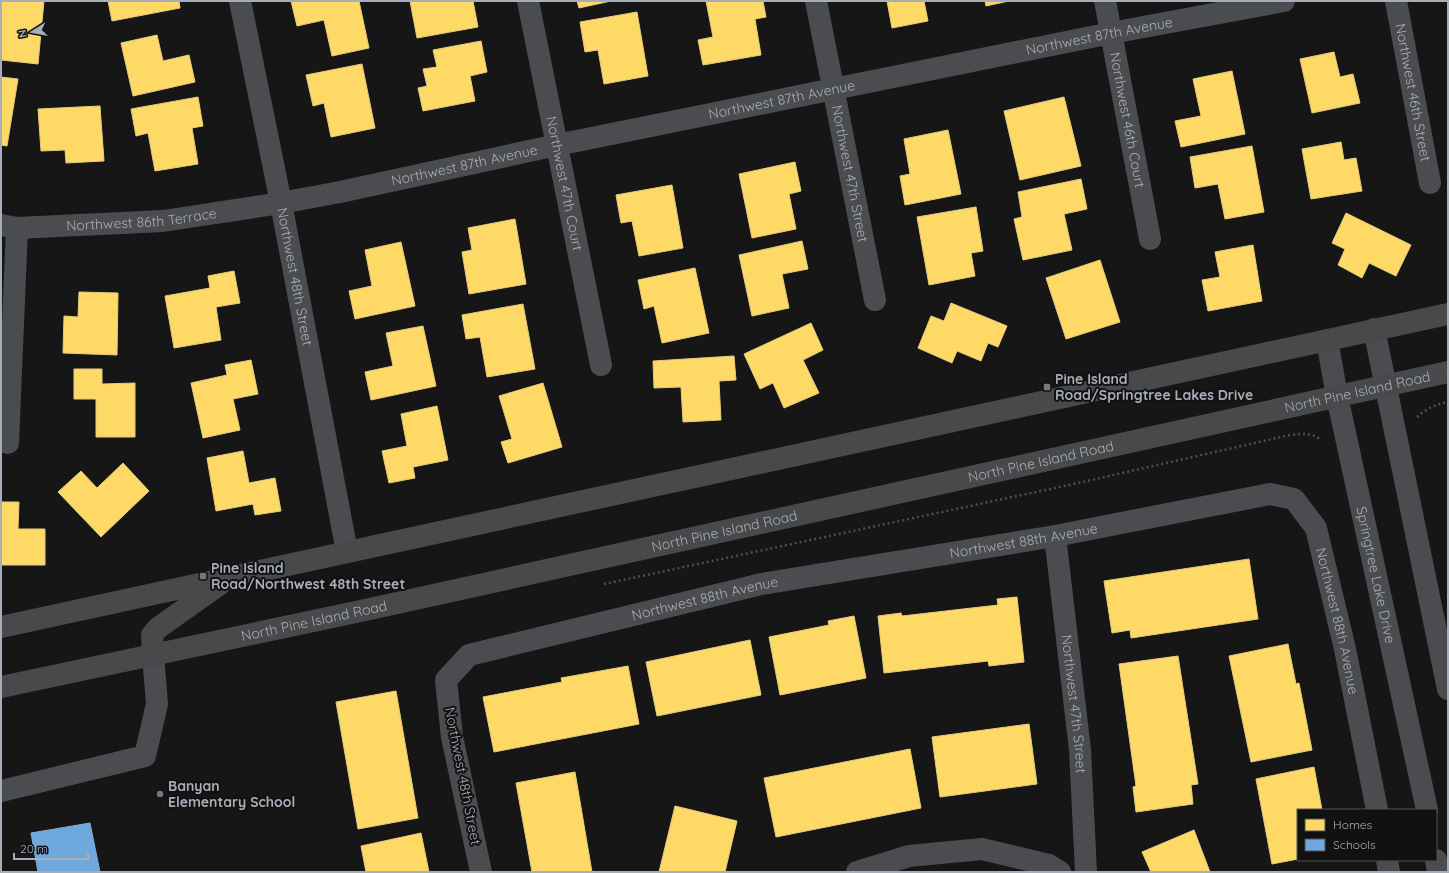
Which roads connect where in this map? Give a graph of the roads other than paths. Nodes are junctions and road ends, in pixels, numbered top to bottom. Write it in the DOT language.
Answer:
graph roads {
  1 [pos="240,1"];
  2 [pos="528,1"];
  3 [pos="816,1"];
  4 [pos="1105,1"];
  5 [pos="1284,1"];
  6 [pos="1396,1"];
  7 [pos="1111,33"];
  8 [pos="834,89"];
  9 [pos="557,145"];
  10 [pos="1430,183"];
  11 [pos="281,203"];
  12 [pos="9,226"];
  13 [pos="1150,239"];
  14 [pos="875,300"];
  15 [pos="1448,314"];
  16 [pos="1374,330"];
  17 [pos="1327,340"];
  18 [pos="601,365"];
  19 [pos="1448,372"];
  20 [pos="1386,385"];
  21 [pos="1337,396"];
  22 [pos="8,443"];
  23 [pos="1055,536"];
  24 [pos="346,552"];
  25 [pos="231,577"];
  26 [pos="1,627"];
  27 [pos="1444,654"];
  28 [pos="153,655"];
  29 [pos="446,680"];
  30 [pos="1,687"];
  31 [pos="1448,690"];
  32 [pos="1,791"];
  33 [pos="1377,809"];
  34 [pos="1427,809"];
  35 [pos="1387,861"];
  36 [pos="1436,861"];
  37 [pos="481,872"];
  38 [pos="857,872"];
  39 [pos="1060,872"];
  40 [pos="1086,872"];
  41 [pos="1389,872"];
  42 [pos="1438,872"];
  1 -- 11 [label="street, Northwest 48th Street"];
  2 -- 9 [label="street, Northwest 47th Court"];
  3 -- 8 [label="street, Northwest 47th Street"];
  4 -- 7 [label="street, Northwest 46th Court"];
  5 -- 7 [label="street, Northwest 87th Avenue"];
  6 -- 10 [label="street, Northwest 46th Street"];
  7 -- 8 [label="street, Northwest 87th Avenue"];
  7 -- 13 [label="street, Northwest 46th Court"];
  8 -- 9 [label="street, Northwest 87th Avenue"];
  8 -- 14 [label="street, Northwest 47th Street"];
  9 -- 11 [label="street, Northwest 87th Avenue"];
  9 -- 18 [label="street, Northwest 47th Court"];
  11 -- 12 [label="street, Northwest 86th Terrace"];
  11 -- 24 [label="street, Northwest 48th Street"];
  12 -- 22 [label="street"];
  15 -- 16 [label="main road"];
  16 -- 17 [label="main road"];
  16 -- 20 [label="street"];
  17 -- 21 [label="street, Springtree Lake Drive"];
  17 -- 24 [label="main road"];
  19 -- 20 [label="main road, North Pine Island Road"];
  20 -- 21 [label="main road, North Pine Island Road"];
  20 -- 27 [label="street"];
  21 -- 28 [label="main road, North Pine Island Road"];
  21 -- 34 [label="street, Springtree Lake Drive"];
  23 -- 29 [label="street, Northwest 88th Avenue"];
  23 -- 33 [label="street, Northwest 88th Avenue"];
  23 -- 40 [label="street, Northwest 47th Street"];
  24 -- 25 [label="main road"];
  25 -- 26 [label="main road"];
  25 -- 28 [label="main road"];
  27 -- 31 [label="street"];
  28 -- 30 [label="main road, North Pine Island Road"];
  28 -- 32 [label="street"];
  29 -- 37 [label="street, Northwest 48th Street"];
  35 -- 41 [label="street"];
  36 -- 42 [label="street"];
  38 -- 39 [label="street"];
}
